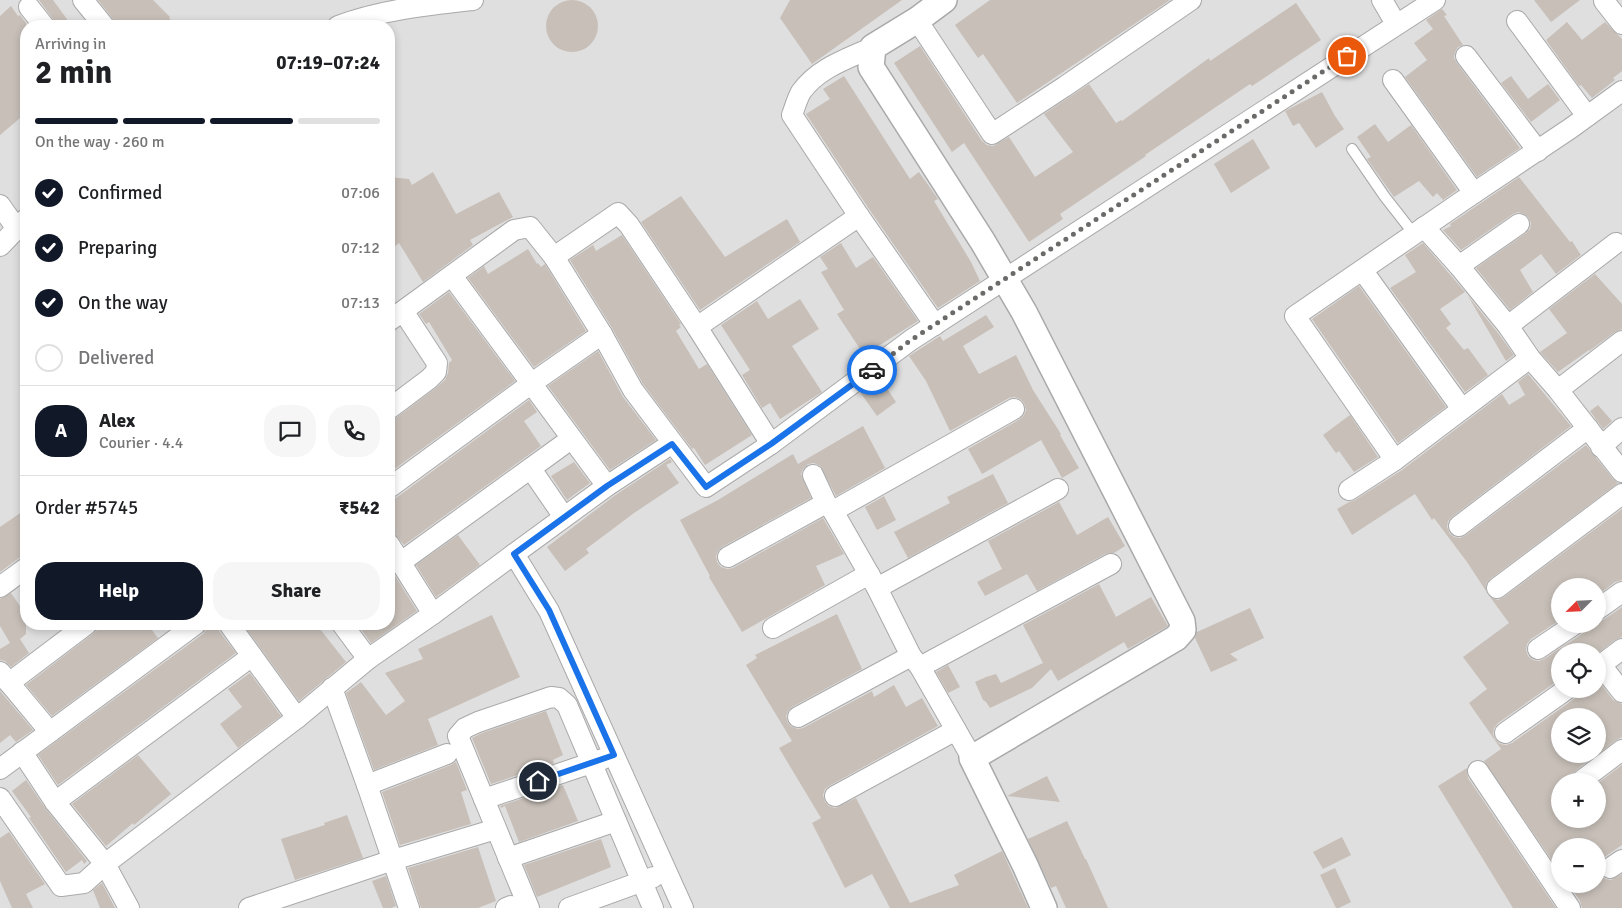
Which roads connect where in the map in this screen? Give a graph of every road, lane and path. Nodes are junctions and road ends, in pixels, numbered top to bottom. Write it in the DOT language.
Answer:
graph roads {
  1 [pos="82,0"];
  2 [pos="473,0"];
  3 [pos="944,0"];
  4 [pos="1191,0"];
  5 [pos="1382,0"];
  6 [pos="1435,0"];
  7 [pos="1604,1"];
  8 [pos="29,7"];
  9 [pos="39,20"];
  10 [pos="99,20"];
  11 [pos="356,20"];
  12 [pos="917,20"];
  13 [pos="1517,21"];
  14 [pos="1396,24"];
  15 [pos="1622,24"];
  16 [pos="874,47"];
  17 [pos="1466,56"];
  18 [pos="1393,80"];
  19 [pos="1622,91"];
  20 [pos="1587,116"];
  21 [pos="1352,149"];
  22 [pos="1538,151"];
  23 [pos="1474,193"];
  24 [pos="0,205"];
  25 [pos="859,216"];
  26 [pos="20,223"];
  27 [pos="1519,224"];
  28 [pos="20,225"];
  29 [pos="1419,230"];
  30 [pos="1616,243"];
  31 [pos="0,246"];
  32 [pos="554,257"];
  33 [pos="1459,266"];
  34 [pos="1363,271"];
  35 [pos="452,276"];
  36 [pos="1005,279"];
  37 [pos="396,316"];
  38 [pos="934,325"];
  39 [pos="1508,326"];
  40 [pos="698,327"];
  41 [pos="602,334"];
  42 [pos="1622,341"];
  43 [pos="1530,358"];
  44 [pos="532,383"];
  45 [pos="1558,390"];
  46 [pos="395,404"];
  47 [pos="1014,409"];
  48 [pos="1462,409"];
  49 [pos="1588,428"];
  50 [pos="1622,428"];
  51 [pos="572,439"];
  52 [pos="672,444"];
  53 [pos="771,444"];
  54 [pos="1601,447"];
  55 [pos="1395,460"];
  56 [pos="531,469"];
  57 [pos="1622,472"];
  58 [pos="813,475"];
  59 [pos="395,484"];
  60 [pos="607,486"];
  61 [pos="1058,489"];
  62 [pos="1350,490"];
  63 [pos="1622,494"];
  64 [pos="830,507"];
  65 [pos="564,517"];
  66 [pos="1459,526"];
  67 [pos="395,553"];
  68 [pos="514,554"];
  69 [pos="728,557"];
  70 [pos="401,562"];
  71 [pos="1112,564"];
  72 [pos="20,572"];
  73 [pos="873,581"];
  74 [pos="0,587"];
  75 [pos="1497,588"];
  76 [pos="1622,592"];
  77 [pos="1606,603"];
  78 [pos="433,614"];
  79 [pos="773,628"];
  80 [pos="78,630"];
  81 [pos="188,630"];
  82 [pos="233,630"];
  83 [pos="347,630"];
  84 [pos="1562,633"];
  85 [pos="1538,649"];
  86 [pos="1622,650"];
  87 [pos="252,656"];
  88 [pos="368,658"];
  89 [pos="1606,661"];
  90 [pos="916,662"];
  91 [pos="1606,674"];
  92 [pos="5,677"];
  93 [pos="332,688"];
  94 [pos="1622,692"];
  95 [pos="1554,698"];
  96 [pos="297,718"];
  97 [pos="798,718"];
  98 [pos="956,730"];
  99 [pos="50,732"];
  100 [pos="1505,733"];
  101 [pos="1622,750"];
  102 [pos="22,752"];
  103 [pos="447,754"];
  104 [pos="614,755"];
  105 [pos="972,758"];
  106 [pos="592,763"];
  107 [pos="0,770"];
  108 [pos="1478,771"];
  109 [pos="1592,773"];
  110 [pos="367,785"];
  111 [pos="835,796"];
  112 [pos="0,798"];
  113 [pos="484,799"];
  114 [pos="56,802"];
  115 [pos="616,821"];
  116 [pos="496,829"];
  117 [pos="508,858"];
  118 [pos="393,860"];
  119 [pos="105,864"];
  120 [pos="667,873"];
  121 [pos="642,882"];
  122 [pos="515,907"];
  123 [pos="129,908"];
  124 [pos="249,908"];
  125 [pos="409,908"];
  126 [pos="569,908"];
  127 [pos="653,908"];
  128 [pos="683,908"];
  129 [pos="1044,908"];
  130 [pos="1570,908"];
  1 -- 10 [label="street"];
  2 -- 11 [label="street"];
  3 -- 12 [label="street"];
  4 -- 12 [label="street"];
  5 -- 14 [label="street"];
  6 -- 14 [label="street"];
  7 -- 15 [label="street"];
  8 -- 9 [label="street"];
  12 -- 16 [label="street"];
  13 -- 20 [label="street"];
  14 -- 36 [label="street"];
  16 -- 25 [label="street"];
  16 -- 36 [label="street"];
  17 -- 22 [label="street"];
  18 -- 23 [label="street"];
  19 -- 20 [label="street"];
  20 -- 22 [label="street"];
  21 -- 29 [label="lane"];
  22 -- 23 [label="street"];
  23 -- 29 [label="street"];
  24 -- 26 [label="street"];
  25 -- 38 [label="street"];
  25 -- 40 [label="street"];
  27 -- 33 [label="street"];
  28 -- 31 [label="street"];
  29 -- 33 [label="street"];
  29 -- 34 [label="street"];
  30 -- 39 [label="street"];
  32 -- 35 [label="street"];
  32 -- 40 [label="street"];
  32 -- 41 [label="street"];
  33 -- 39 [label="street"];
  34 -- 48 [label="street"];
  34 -- 55 [label="street"];
  35 -- 37 [label="street"];
  35 -- 44 [label="street"];
  36 -- 38 [label="street"];
  36 -- 105 [label="street"];
  37 -- 46 [label="street"];
  38 -- 53 [label="street"];
  39 -- 43 [label="street"];
  40 -- 53 [label="street"];
  41 -- 44 [label="street"];
  41 -- 52 [label="street"];
  42 -- 45 [label="street"];
  43 -- 45 [label="street"];
  43 -- 48 [label="street"];
  44 -- 51 [label="street"];
  44 -- 59 [label="street"];
  45 -- 49 [label="street"];
  47 -- 64 [label="street"];
  48 -- 55 [label="street"];
  49 -- 54 [label="street"];
  49 -- 66 [label="street"];
  50 -- 54 [label="street"];
  51 -- 56 [label="street"];
  51 -- 60 [label="street"];
  52 -- 53 [label="street"];
  52 -- 60 [label="street"];
  54 -- 57 [label="street"];
  55 -- 62 [label="street"];
  56 -- 65 [label="street"];
  56 -- 70 [label="street"];
  58 -- 64 [label="street"];
  60 -- 65 [label="street"];
  61 -- 73 [label="street"];
  63 -- 75 [label="street"];
  64 -- 69 [label="street"];
  64 -- 73 [label="street"];
  65 -- 68 [label="street"];
  67 -- 70 [label="street"];
  68 -- 78 [label="street"];
  68 -- 104 [label="street"];
  70 -- 78 [label="street"];
  71 -- 90 [label="street"];
  72 -- 74 [label="street"];
  73 -- 79 [label="street"];
  73 -- 90 [label="street"];
  76 -- 77 [label="street"];
  78 -- 88 [label="street"];
  80 -- 92 [label="street"];
  81 -- 99 [label="street"];
  82 -- 87 [label="street"];
  83 -- 88 [label="street"];
  84 -- 85 [label="street"];
  86 -- 89 [label="street"];
  87 -- 96 [label="street"];
  87 -- 114 [label="street"];
  88 -- 93 [label="street"];
  90 -- 97 [label="street"];
  90 -- 98 [label="street"];
  91 -- 94 [label="street"];
  92 -- 99 [label="street"];
  93 -- 96 [label="street"];
  93 -- 110 [label="street"];
  95 -- 100 [label="street"];
  96 -- 119 [label="street"];
  98 -- 105 [label="street"];
  98 -- 111 [label="street"];
  99 -- 102 [label="street"];
  101 -- 109 [label="street"];
  102 -- 107 [label="street"];
  102 -- 114 [label="street"];
  103 -- 110 [label="street"];
  104 -- 106 [label="street"];
  104 -- 120 [label="street"];
  105 -- 129 [label="street"];
  106 -- 113 [label="street"];
  106 -- 113 [label="street"];
  106 -- 115 [label="street"];
  108 -- 130 [label="street"];
  110 -- 118 [label="street"];
  112 -- 119 [label="street"];
  113 -- 116 [label="street"];
  114 -- 119 [label="street"];
  115 -- 117 [label="street"];
  115 -- 121 [label="street"];
  116 -- 117 [label="street"];
  116 -- 118 [label="street"];
  117 -- 122 [label="street"];
  118 -- 124 [label="street"];
  118 -- 125 [label="street"];
  119 -- 123 [label="street"];
  120 -- 121 [label="street"];
  120 -- 128 [label="street"];
  121 -- 126 [label="street"];
  121 -- 127 [label="street"];
}
